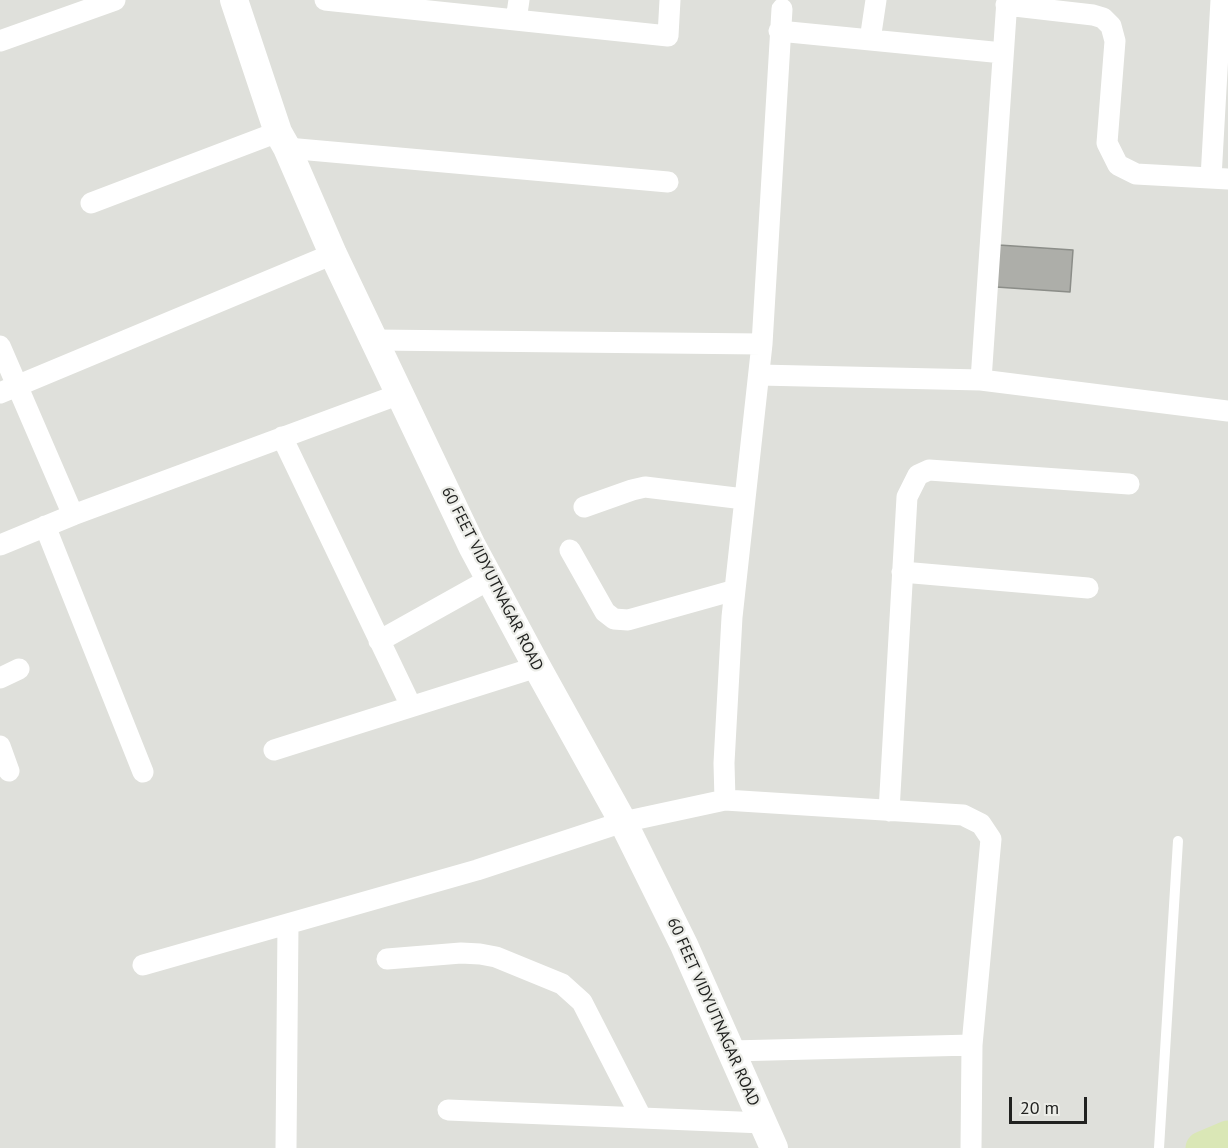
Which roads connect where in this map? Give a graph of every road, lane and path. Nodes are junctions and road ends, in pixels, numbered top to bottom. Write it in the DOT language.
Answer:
graph roads {
  1 [pos="115,0"];
  2 [pos="234,0"];
  3 [pos="325,0"];
  4 [pos="670,0"];
  5 [pos="876,0"];
  6 [pos="1221,0"];
  7 [pos="1007,2"];
  8 [pos="782,9"];
  9 [pos="518,10"];
  10 [pos="779,31"];
  11 [pos="870,40"];
  12 [pos="0,41"];
  13 [pos="1003,53"];
  14 [pos="283,140"];
  15 [pos="1220,179"];
  16 [pos="668,182"];
  17 [pos="90,203"];
  18 [pos="333,254"];
  19 [pos="374,340"];
  20 [pos="762,344"];
  21 [pos="0,346"];
  22 [pos="759,375"];
  23 [pos="981,380"];
  24 [pos="9,389"];
  25 [pos="400,394"];
  26 [pos="1228,411"];
  27 [pos="282,436"];
  28 [pos="1129,484"];
  29 [pos="744,499"];
  30 [pos="584,507"];
  31 [pos="73,515"];
  32 [pos="45,526"];
  33 [pos="0,544"];
  34 [pos="570,550"];
  35 [pos="902,572"];
  36 [pos="490,579"];
  37 [pos="1088,588"];
  38 [pos="735,590"];
  39 [pos="379,641"];
  40 [pos="537,667"];
  41 [pos="411,706"];
  42 [pos="0,746"];
  43 [pos="274,750"];
  44 [pos="9,771"];
  45 [pos="143,772"];
  46 [pos="725,800"];
  47 [pos="889,811"];
  48 [pos="623,822"];
  49 [pos="1178,841"];
  50 [pos="288,924"];
  51 [pos="387,959"];
  52 [pos="143,964"];
  53 [pos="972,1045"];
  54 [pos="731,1051"];
  55 [pos="448,1110"];
  56 [pos="641,1116"];
  57 [pos="768,1136"];
  58 [pos="1228,1137"];
  59 [pos="286,1148"];
  60 [pos="971,1148"];
  61 [pos="1159,1148"];
  62 [pos="1202,1148"];
  1 -- 12 [label="street"];
  2 -- 14 [label="street, 60 FEET VIDYUTNAGAR ROAD"];
  3 -- 9 [label="street"];
  4 -- 9 [label="street"];
  5 -- 11 [label="street"];
  6 -- 15 [label="street"];
  7 -- 13 [label="street"];
  7 -- 15 [label="street"];
  8 -- 10 [label="street"];
  10 -- 11 [label="street"];
  10 -- 20 [label="street"];
  11 -- 13 [label="street"];
  13 -- 23 [label="street"];
  14 -- 16 [label="street"];
  14 -- 17 [label="street"];
  14 -- 18 [label="street, 60 FEET VIDYUTNAGAR ROAD"];
  18 -- 19 [label="street, 60 FEET VIDYUTNAGAR ROAD"];
  18 -- 24 [label="street"];
  19 -- 20 [label="street"];
  19 -- 25 [label="street, 60 FEET VIDYUTNAGAR ROAD"];
  20 -- 22 [label="street"];
  21 -- 24 [label="street"];
  22 -- 23 [label="street"];
  22 -- 29 [label="street"];
  23 -- 26 [label="street"];
  24 -- 31 [label="street"];
  25 -- 27 [label="street"];
  25 -- 36 [label="street, 60 FEET VIDYUTNAGAR ROAD"];
  27 -- 31 [label="street"];
  27 -- 39 [label="street"];
  28 -- 35 [label="street"];
  29 -- 30 [label="street"];
  29 -- 38 [label="street"];
  31 -- 32 [label="street"];
  32 -- 33 [label="street"];
  32 -- 45 [label="street"];
  34 -- 38 [label="street"];
  35 -- 37 [label="street"];
  35 -- 47 [label="street"];
  36 -- 39 [label="street"];
  36 -- 40 [label="street, 60 FEET VIDYUTNAGAR ROAD"];
  38 -- 46 [label="street"];
  39 -- 41 [label="street"];
  40 -- 41 [label="street"];
  40 -- 48 [label="street, 60 FEET VIDYUTNAGAR ROAD"];
  41 -- 43 [label="street"];
  42 -- 44 [label="street"];
  46 -- 47 [label="street"];
  46 -- 48 [label="street"];
  47 -- 53 [label="street"];
  48 -- 50 [label="street"];
  48 -- 54 [label="street, 60 FEET VIDYUTNAGAR ROAD"];
  49 -- 61 [label="lane"];
  50 -- 52 [label="street"];
  50 -- 59 [label="street"];
  51 -- 56 [label="street"];
  53 -- 54 [label="street"];
  53 -- 60 [label="street"];
  54 -- 57 [label="street, 60 FEET VIDYUTNAGAR ROAD"];
  55 -- 56 [label="street"];
  56 -- 57 [label="street"];
  58 -- 62 [label="main road"];
}
